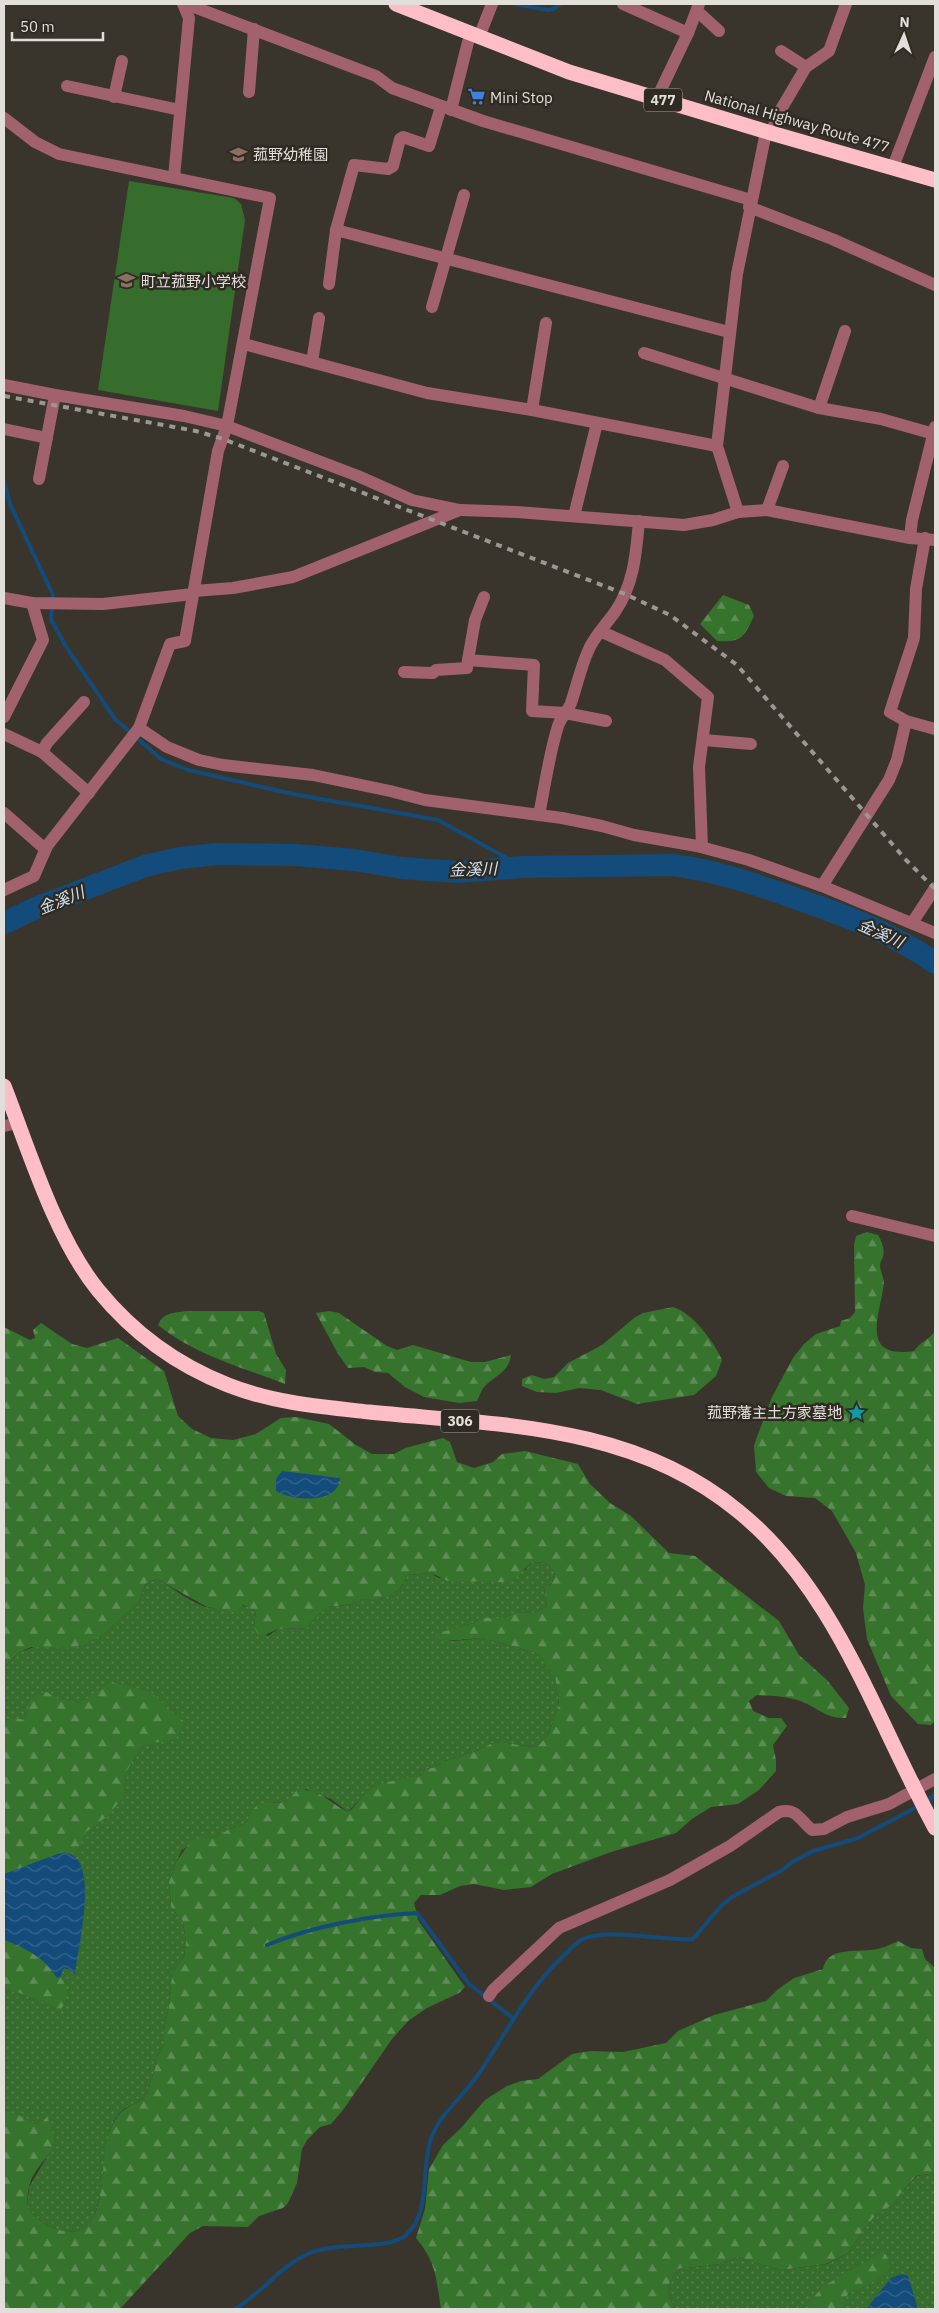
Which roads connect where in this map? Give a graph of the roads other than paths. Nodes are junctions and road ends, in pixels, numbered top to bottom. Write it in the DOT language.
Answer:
graph roads {
  1 [pos="185,4"];
  2 [pos="396,4"];
  3 [pos="492,4"];
  4 [pos="623,4"];
  5 [pos="846,4"];
  6 [pos="698,7"];
  7 [pos="254,29"];
  8 [pos="720,31"];
  9 [pos="688,33"];
  10 [pos="473,40"];
  11 [pos="781,51"];
  12 [pos="935,57"];
  13 [pos="122,61"];
  14 [pos="806,67"];
  15 [pos="67,86"];
  16 [pos="249,92"];
  17 [pos="114,97"];
  18 [pos="657,98"];
  19 [pos="446,109"];
  20 [pos="180,110"];
  21 [pos="4,118"];
  22 [pos="768,132"];
  23 [pos="893,167"];
  24 [pos="174,177"];
  25 [pos="935,180"];
  26 [pos="464,195"];
  27 [pos="750,203"];
  28 [pos="336,230"];
  29 [pos="447,258"];
  30 [pos="328,284"];
  31 [pos="935,285"];
  32 [pos="432,307"];
  33 [pos="319,318"];
  34 [pos="546,323"];
  35 [pos="845,331"];
  36 [pos="729,332"];
  37 [pos="244,344"];
  38 [pos="644,353"];
  39 [pos="312,362"];
  40 [pos="723,377"];
  41 [pos="4,385"];
  42 [pos="55,395"];
  43 [pos="819,408"];
  44 [pos="532,410"];
  45 [pos="597,423"];
  46 [pos="227,426"];
  47 [pos="4,430"];
  48 [pos="934,430"];
  49 [pos="47,438"];
  50 [pos="716,446"];
  51 [pos="783,466"];
  52 [pos="39,479"];
  53 [pos="460,510"];
  54 [pos="767,510"];
  55 [pos="738,512"];
  56 [pos="574,516"];
  57 [pos="639,521"];
  58 [pos="910,538"];
  59 [pos="930,539"];
  60 [pos="193,592"];
  61 [pos="4,598"];
  62 [pos="484,598"];
  63 [pos="38,603"];
  64 [pos="602,632"];
  65 [pos="468,660"];
  66 [pos="404,672"];
  67 [pos="84,702"];
  68 [pos="565,713"];
  69 [pos="4,717"];
  70 [pos="606,721"];
  71 [pos="906,722"];
  72 [pos="935,729"];
  73 [pos="138,730"];
  74 [pos="4,734"];
  75 [pos="704,740"];
  76 [pos="751,744"];
  77 [pos="42,752"];
  78 [pos="89,793"];
  79 [pos="4,813"];
  80 [pos="539,815"];
  81 [pos="699,848"];
  82 [pos="45,849"];
  83 [pos="822,886"];
  84 [pos="935,888"];
  85 [pos="4,890"];
  86 [pos="912,923"];
  87 [pos="935,933"];
  88 [pos="4,1086"];
  89 [pos="11,1125"];
  90 [pos="852,1216"];
  91 [pos="935,1236"];
  92 [pos="935,1779"];
  93 [pos="935,1828"];
  94 [pos="489,1996"];
  1 -- 7 [label="street"];
  1 -- 20 [label="street"];
  2 -- 10 [label="highway, National Highway Route 477 / 477"];
  3 -- 10 [label="street"];
  4 -- 9 [label="street"];
  5 -- 14 [label="street"];
  6 -- 8 [label="street"];
  6 -- 9 [label="street"];
  7 -- 16 [label="street"];
  7 -- 19 [label="street"];
  9 -- 18 [label="street"];
  10 -- 18 [label="highway, National Highway Route 477 / 477"];
  10 -- 19 [label="street"];
  11 -- 14 [label="street"];
  12 -- 23 [label="street"];
  13 -- 17 [label="street"];
  14 -- 22 [label="street"];
  15 -- 17 [label="street"];
  17 -- 20 [label="street"];
  18 -- 22 [label="highway, National Highway Route 477 / 477"];
  19 -- 27 [label="street"];
  19 -- 28 [label="street"];
  20 -- 24 [label="street"];
  21 -- 24 [label="street"];
  22 -- 23 [label="highway, National Highway Route 477 / 477"];
  22 -- 27 [label="street"];
  23 -- 25 [label="highway, National Highway Route 477 / 477"];
  24 -- 37 [label="street"];
  26 -- 29 [label="street"];
  27 -- 31 [label="street"];
  27 -- 36 [label="street"];
  28 -- 29 [label="street"];
  28 -- 30 [label="street"];
  29 -- 32 [label="street"];
  29 -- 36 [label="street"];
  33 -- 39 [label="street"];
  34 -- 44 [label="street"];
  35 -- 43 [label="street"];
  36 -- 40 [label="street"];
  37 -- 39 [label="street"];
  37 -- 46 [label="street"];
  38 -- 40 [label="street"];
  39 -- 44 [label="street"];
  40 -- 43 [label="street"];
  40 -- 50 [label="street"];
  41 -- 42 [label="street"];
  42 -- 46 [label="street"];
  42 -- 49 [label="street"];
  43 -- 48 [label="street"];
  44 -- 45 [label="street"];
  45 -- 50 [label="street"];
  45 -- 56 [label="street"];
  46 -- 53 [label="street"];
  46 -- 60 [label="street"];
  47 -- 49 [label="street"];
  48 -- 58 [label="street"];
  49 -- 52 [label="street"];
  50 -- 55 [label="street"];
  51 -- 54 [label="street"];
  53 -- 56 [label="street"];
  53 -- 60 [label="street"];
  54 -- 55 [label="street"];
  54 -- 58 [label="street"];
  55 -- 57 [label="street"];
  56 -- 57 [label="street"];
  57 -- 64 [label="street"];
  58 -- 59 [label="street"];
  59 -- 71 [label="street"];
  60 -- 63 [label="street"];
  60 -- 73 [label="street"];
  61 -- 63 [label="street"];
  62 -- 65 [label="street"];
  63 -- 69 [label="street"];
  64 -- 68 [label="street"];
  64 -- 75 [label="street"];
  65 -- 66 [label="street"];
  65 -- 68 [label="street"];
  67 -- 77 [label="street"];
  68 -- 70 [label="street"];
  68 -- 80 [label="street"];
  71 -- 72 [label="street"];
  71 -- 83 [label="street"];
  73 -- 78 [label="street"];
  73 -- 80 [label="street"];
  74 -- 77 [label="street"];
  75 -- 76 [label="street"];
  75 -- 81 [label="street"];
  77 -- 78 [label="street"];
  78 -- 82 [label="street"];
  79 -- 82 [label="street"];
  80 -- 81 [label="street"];
  81 -- 83 [label="street"];
  82 -- 85 [label="street"];
  83 -- 86 [label="street"];
  84 -- 86 [label="street"];
  86 -- 87 [label="street"];
  88 -- 89 [label="highway, 306"];
  89 -- 93 [label="highway, 306, bridge"];
  90 -- 91 [label="street"];
  92 -- 94 [label="street"];
}
